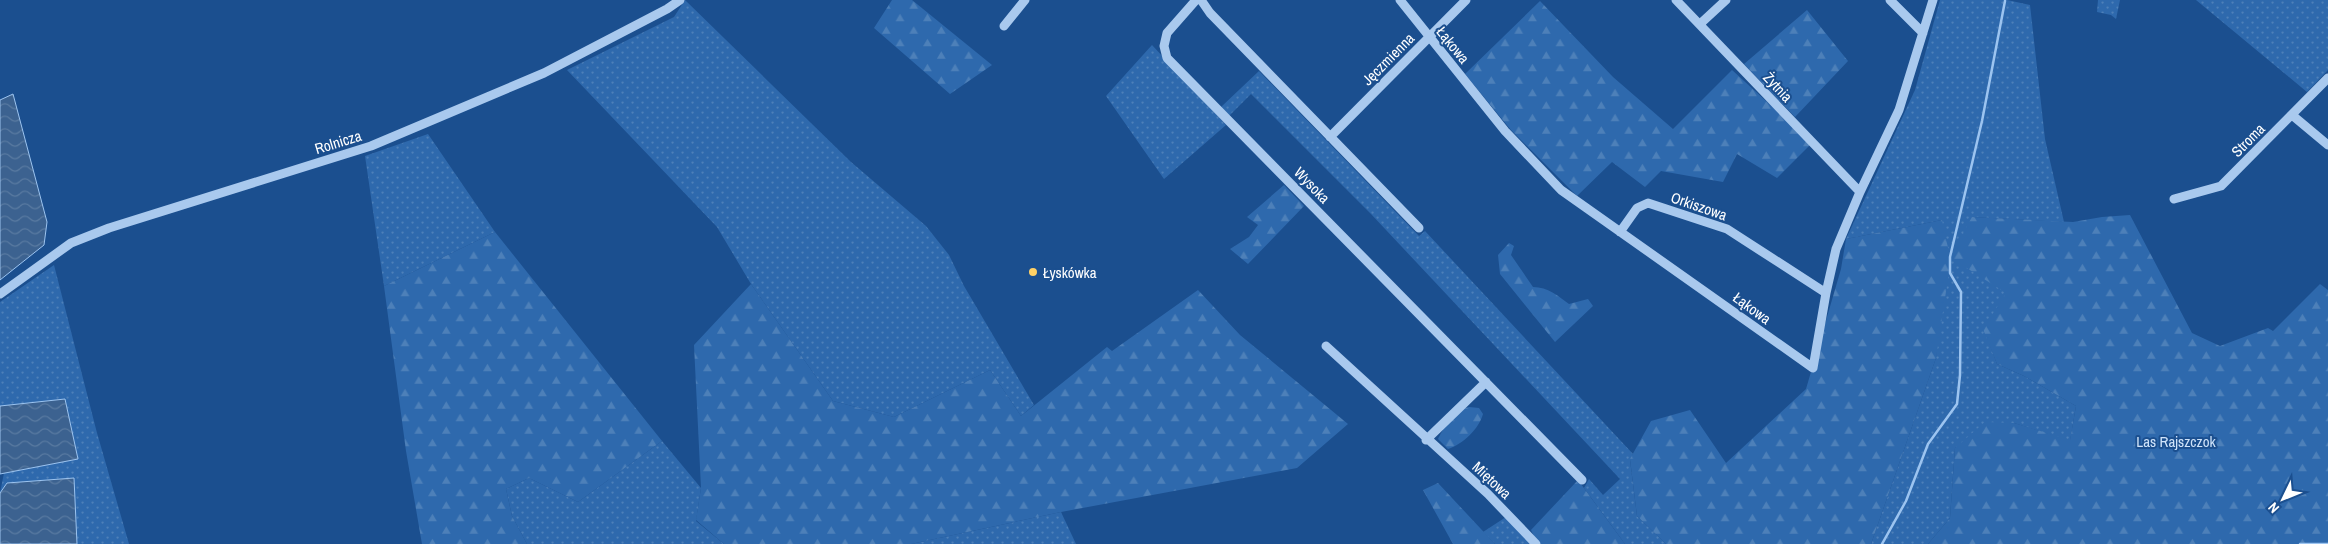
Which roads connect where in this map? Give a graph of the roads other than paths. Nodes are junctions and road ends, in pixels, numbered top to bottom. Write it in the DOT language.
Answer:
graph roads {
  1 [pos="680,0"];
  2 [pos="1025,0"];
  3 [pos="1196,0"];
  4 [pos="1202,0"];
  5 [pos="1400,0"];
  6 [pos="1466,0"];
  7 [pos="1676,0"];
  8 [pos="1726,0"];
  9 [pos="1890,0"];
  10 [pos="1933,0"];
  11 [pos="1700,24"];
  12 [pos="1004,26"];
  13 [pos="1924,33"];
  14 [pos="1429,37"];
  15 [pos="2328,78"];
  16 [pos="2292,115"];
  17 [pos="1330,137"];
  18 [pos="2328,144"];
  19 [pos="1860,192"];
  20 [pos="2174,199"];
  21 [pos="1419,228"];
  22 [pos="1620,232"];
  23 [pos="1826,293"];
  24 [pos="0,294"];
  25 [pos="1326,346"];
  26 [pos="1486,382"];
  27 [pos="1426,440"];
  28 [pos="1582,480"];
  29 [pos="1536,544"];
  1 -- 24 [label="street, Rolnicza"];
  2 -- 12 [label="street"];
  3 -- 26 [label="street, Wysoka"];
  4 -- 17 [label="street"];
  5 -- 14 [label="street, Łąkowa"];
  6 -- 14 [label="street, Jęczmienna"];
  7 -- 11 [label="street, Żytnia"];
  8 -- 11 [label="street"];
  9 -- 13 [label="street"];
  10 -- 13 [label="street, Łąkowa"];
  11 -- 19 [label="street, Żytnia"];
  13 -- 19 [label="street, Łąkowa"];
  14 -- 17 [label="street, Jęczmienna"];
  14 -- 22 [label="street, Łąkowa"];
  15 -- 16 [label="street, Stroma"];
  16 -- 18 [label="street"];
  16 -- 20 [label="street, Stroma"];
  17 -- 21 [label="street"];
  19 -- 23 [label="street, Łąkowa"];
  22 -- 23 [label="street, Orkiszowa"];
  22 -- 23 [label="street, Łąkowa"];
  25 -- 27 [label="street, Miętowa"];
  26 -- 27 [label="street"];
  26 -- 28 [label="street, Wysoka"];
  27 -- 29 [label="street, Miętowa"];
}
